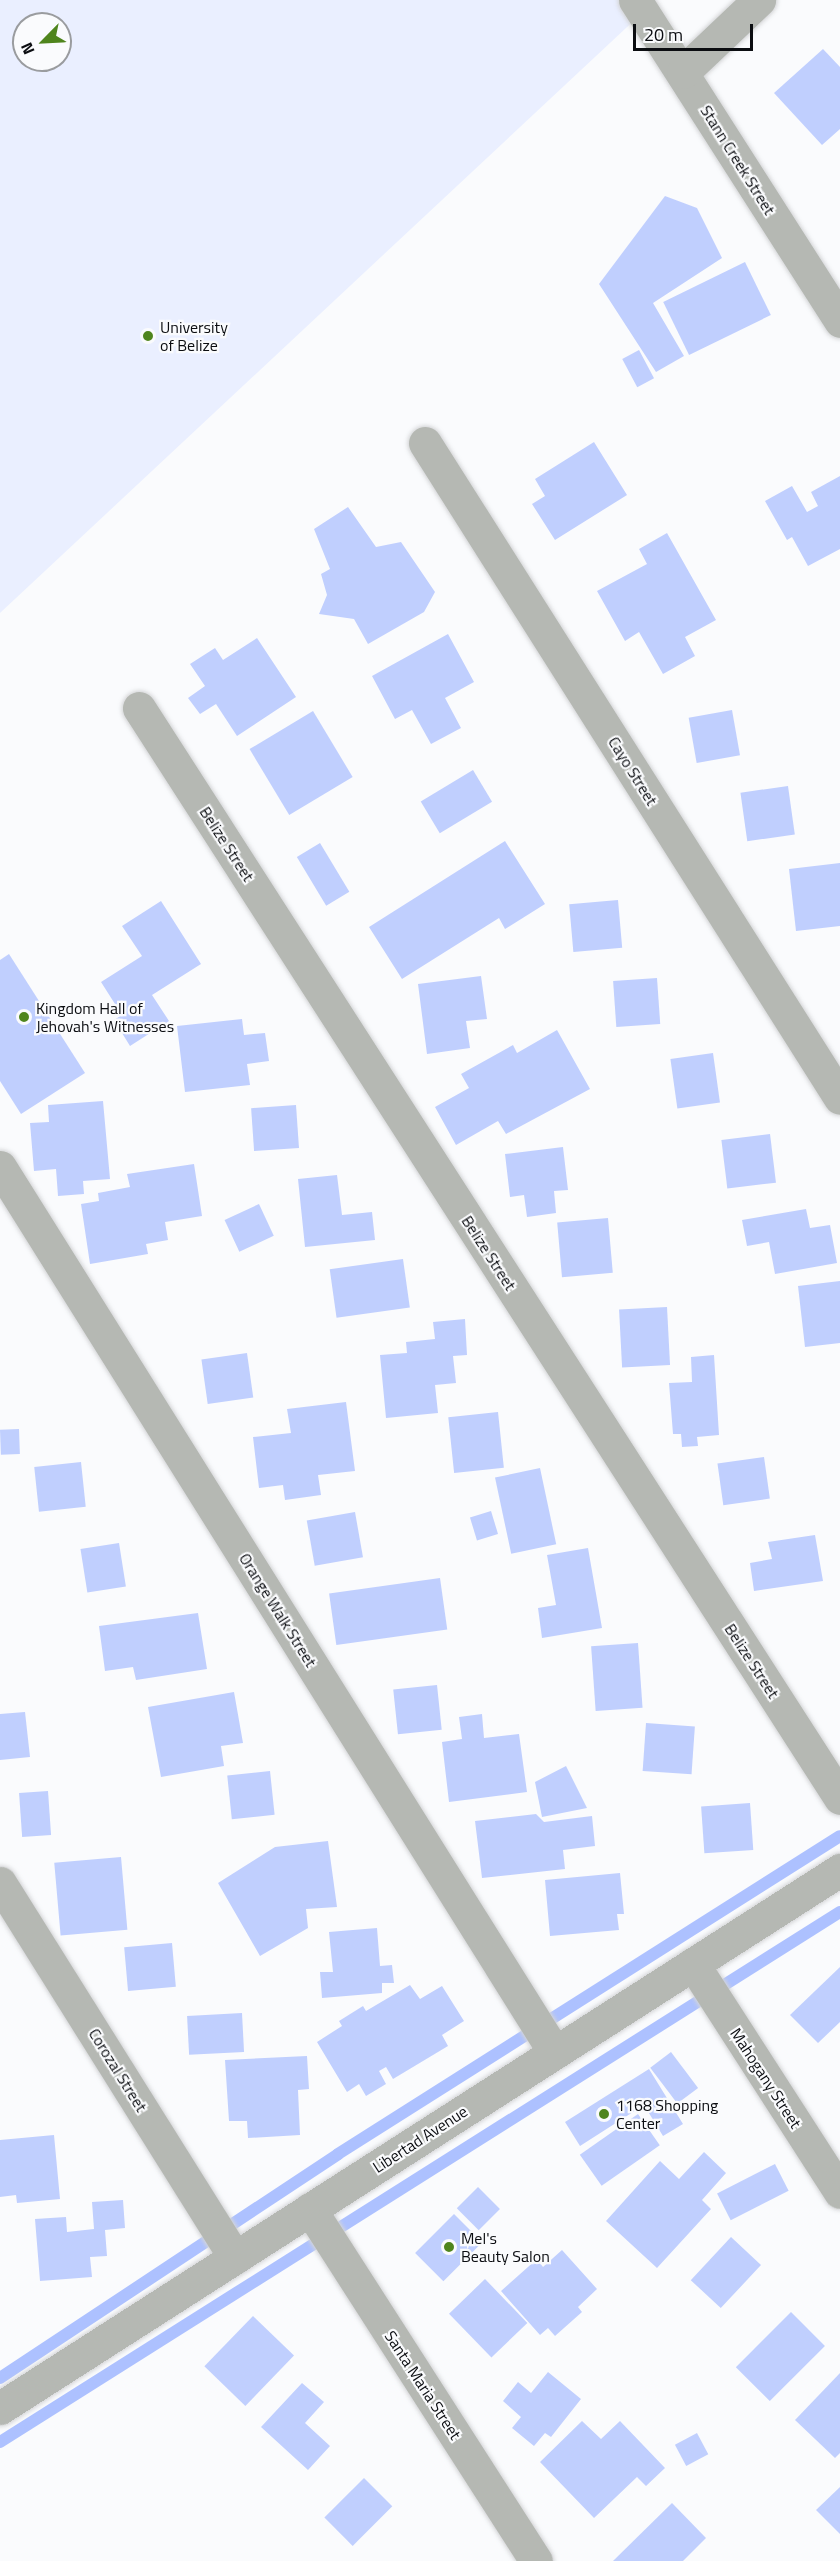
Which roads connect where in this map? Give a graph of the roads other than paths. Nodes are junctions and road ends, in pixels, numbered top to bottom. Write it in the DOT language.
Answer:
graph roads {
  1 [pos="634,0"];
  2 [pos="759,0"];
  3 [pos="683,72"];
  4 [pos="840,321"];
  5 [pos="425,443"];
  6 [pos="139,708"];
  7 [pos="840,1098"];
  8 [pos="0,1167"];
  9 [pos="840,1798"];
  10 [pos="840,1870"];
  11 [pos="0,1883"];
  12 [pos="693,1964"];
  13 [pos="555,2053"];
  14 [pos="840,2192"];
  15 [pos="310,2209"];
  16 [pos="236,2257"];
  17 [pos="0,2408"];
  18 [pos="536,2561"];
  1 -- 3 [label="street, Stann Creek Street"];
  2 -- 3 [label="street"];
  3 -- 4 [label="street, Stann Creek Street"];
  5 -- 7 [label="street, Cayo Street"];
  6 -- 9 [label="street, Belize Street"];
  8 -- 13 [label="street, Orange Walk Street"];
  10 -- 12 [label="street, Libertad Avenue"];
  11 -- 16 [label="street, Corozal Street"];
  12 -- 13 [label="street, Libertad Avenue"];
  12 -- 14 [label="street, Mahogany Street"];
  13 -- 15 [label="street, Libertad Avenue"];
  15 -- 16 [label="street, Libertad Avenue"];
  15 -- 18 [label="street, Santa Maria Street"];
  16 -- 17 [label="street, Libertad Avenue"];
}
